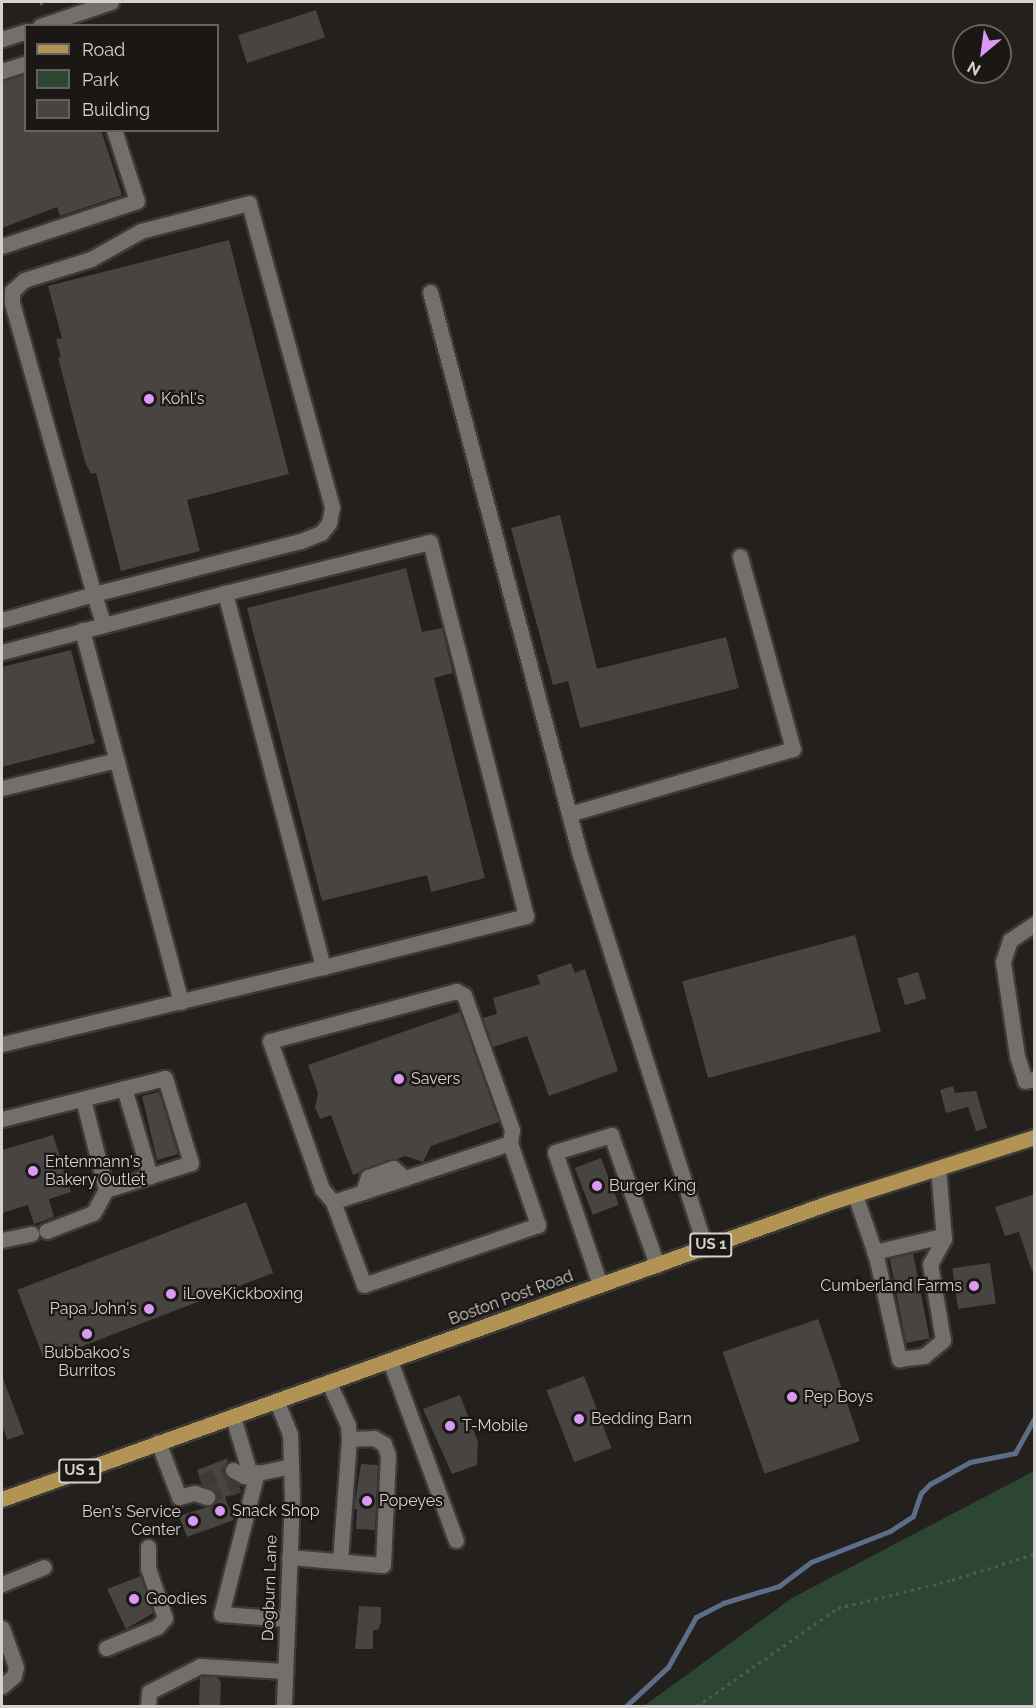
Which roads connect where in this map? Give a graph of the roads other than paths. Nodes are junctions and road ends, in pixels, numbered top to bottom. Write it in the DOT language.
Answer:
graph roads {
  1 [pos="111,2"];
  2 [pos="46,24"];
  3 [pos="24,32"];
  4 [pos="2,39"];
  5 [pos="24,64"];
  6 [pos="2,71"];
  7 [pos="115,132"];
  8 [pos="2,246"];
  9 [pos="430,292"];
  10 [pos="740,556"];
  11 [pos="94,594"];
  12 [pos="225,594"];
  13 [pos="2,620"];
  14 [pos="103,624"];
  15 [pos="82,630"];
  16 [pos="2,652"];
  17 [pos="117,760"];
  18 [pos="2,788"];
  19 [pos="570,814"];
  20 [pos="1035,924"];
  21 [pos="323,967"];
  22 [pos="181,1002"];
  23 [pos="2,1044"];
  24 [pos="1035,1079"];
  25 [pos="124,1088"];
  26 [pos="83,1099"];
  27 [pos="2,1119"];
  28 [pos="1035,1137"];
  29 [pos="510,1143"];
  30 [pos="938,1168"];
  31 [pos="150,1176"];
  32 [pos="106,1190"];
  33 [pos="855,1195"];
  34 [pos="333,1202"];
  35 [pos="943,1236"];
  36 [pos="2,1240"];
  37 [pos="705,1247"];
  38 [pos="874,1252"];
  39 [pos="657,1265"];
  40 [pos="600,1286"];
  41 [pos="390,1361"];
  42 [pos="329,1383"];
  43 [pos="278,1402"];
  44 [pos="233,1417"];
  45 [pos="349,1439"];
  46 [pos="158,1443"];
  47 [pos="291,1466"];
  48 [pos="244,1476"];
  49 [pos="201,1490"];
  50 [pos="2,1499"];
  51 [pos="456,1540"];
  52 [pos="148,1547"];
  53 [pos="289,1557"];
  54 [pos="340,1562"];
  55 [pos="44,1567"];
  56 [pos="2,1584"];
  57 [pos="287,1619"];
  58 [pos="2,1632"];
  59 [pos="105,1648"];
  60 [pos="285,1671"];
  61 [pos="2,1686"];
  62 [pos="148,1707"];
  63 [pos="284,1707"];
  1 -- 2 [label="street"];
  3 -- 4 [label="street"];
  5 -- 6 [label="street"];
  7 -- 8 [label="street"];
  9 -- 19 [label="street"];
  10 -- 19 [label="street"];
  11 -- 11 [label="street"];
  11 -- 13 [label="street"];
  11 -- 14 [label="street"];
  12 -- 14 [label="street"];
  12 -- 21 [label="street"];
  12 -- 21 [label="street"];
  14 -- 15 [label="street"];
  15 -- 16 [label="street"];
  15 -- 17 [label="street"];
  17 -- 18 [label="street"];
  17 -- 22 [label="street"];
  19 -- 37 [label="street"];
  20 -- 24 [label="street"];
  21 -- 22 [label="street"];
  22 -- 23 [label="street"];
  25 -- 26 [label="street"];
  25 -- 31 [label="street"];
  25 -- 31 [label="street"];
  26 -- 27 [label="street"];
  26 -- 32 [label="street"];
  28 -- 30 [label="main road, Boston Post Road / US 1"];
  29 -- 34 [label="street"];
  29 -- 34 [label="street"];
  29 -- 34 [label="street"];
  30 -- 33 [label="main road, Boston Post Road / US 1"];
  30 -- 35 [label="street"];
  31 -- 32 [label="street"];
  32 -- 36 [label="street"];
  33 -- 37 [label="main road, Boston Post Road / US 1"];
  33 -- 38 [label="street"];
  35 -- 38 [label="street"];
  35 -- 38 [label="street"];
  37 -- 39 [label="main road, Boston Post Road / US 1"];
  39 -- 40 [label="main road, Boston Post Road / US 1"];
  39 -- 40 [label="street"];
  40 -- 41 [label="main road, Boston Post Road / US 1"];
  41 -- 42 [label="main road, Boston Post Road / US 1"];
  41 -- 51 [label="street"];
  42 -- 43 [label="main road, Boston Post Road / US 1"];
  42 -- 45 [label="street"];
  43 -- 44 [label="main road, Boston Post Road / US 1"];
  43 -- 47 [label="street, Dogburn Lane"];
  44 -- 46 [label="main road, Boston Post Road / US 1"];
  44 -- 48 [label="street"];
  45 -- 54 [label="street"];
  45 -- 54 [label="street"];
  46 -- 49 [label="street"];
  46 -- 50 [label="main road, Boston Post Road / US 1"];
  47 -- 48 [label="street"];
  47 -- 53 [label="street, Dogburn Lane"];
  48 -- 57 [label="street"];
  52 -- 59 [label="street"];
  53 -- 54 [label="street"];
  53 -- 57 [label="street, Dogburn Lane"];
  55 -- 56 [label="street"];
  57 -- 60 [label="street, Dogburn Lane"];
  58 -- 61 [label="street"];
  60 -- 62 [label="street"];
  60 -- 63 [label="street, Dogburn Lane"];
}
